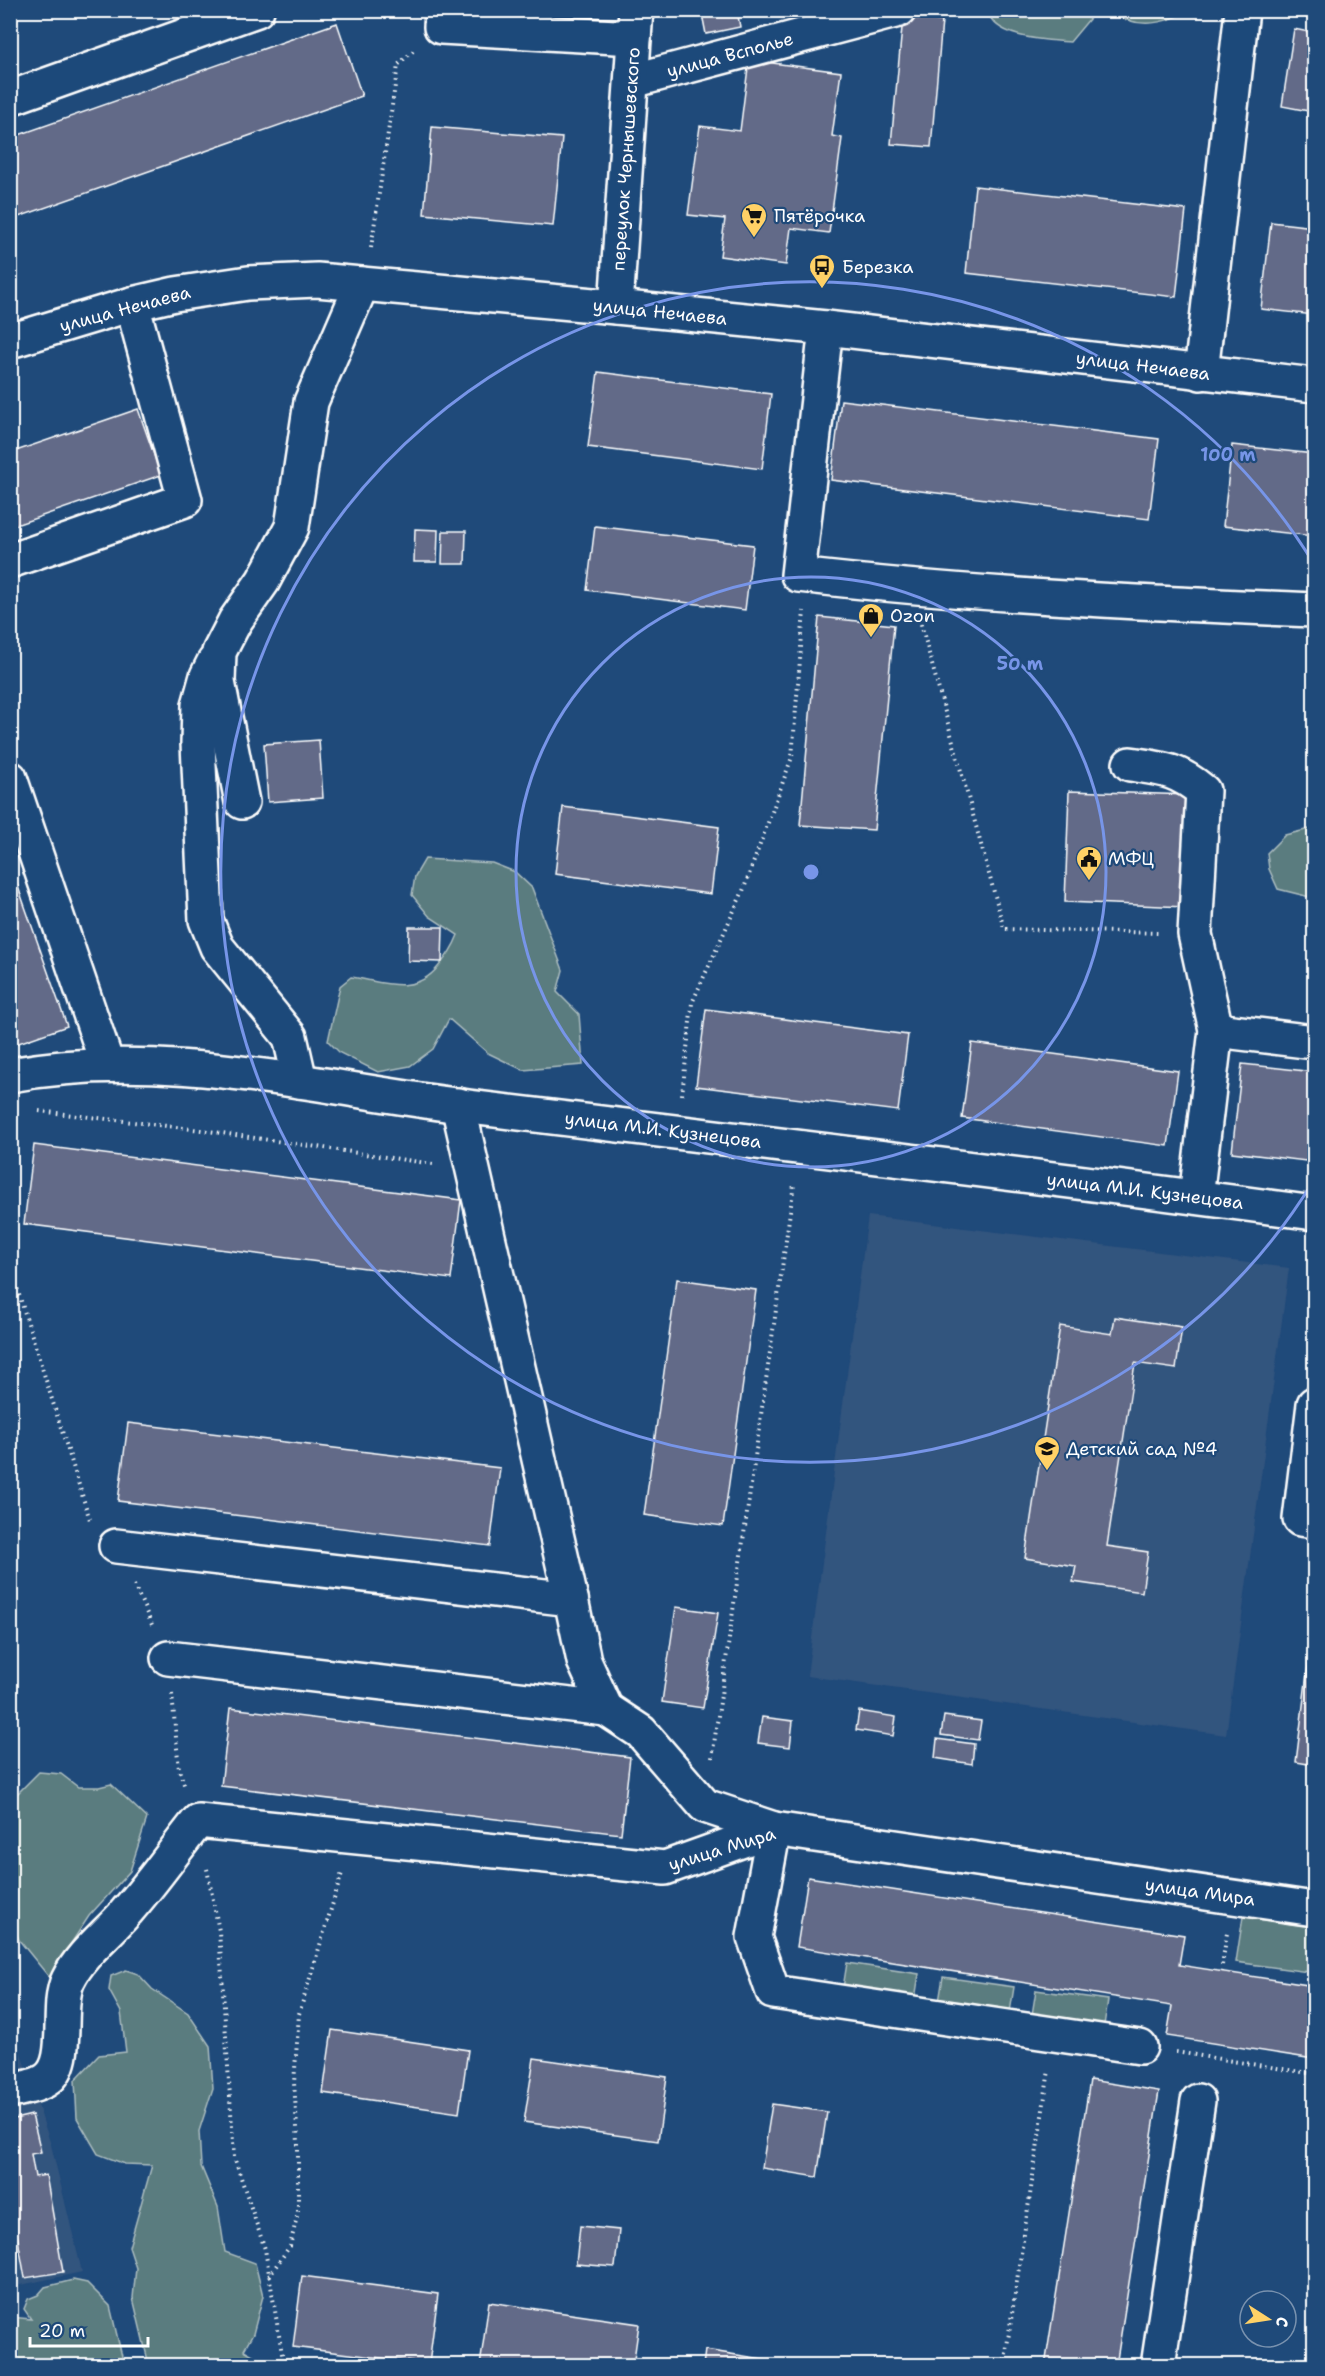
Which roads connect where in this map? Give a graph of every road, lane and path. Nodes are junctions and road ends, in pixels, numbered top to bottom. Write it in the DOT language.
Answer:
graph roads {
  1 [pos="257,10"];
  2 [pos="899,10"];
  3 [pos="1242,10"];
  4 [pos="441,19"];
  5 [pos="635,24"];
  6 [pos="632,81"];
  7 [pos="10,98"];
  8 [pos="362,284"];
  9 [pos="132,304"];
  10 [pos="616,307"];
  11 [pos="826,328"];
  12 [pos="10,341"];
  13 [pos="1202,373"];
  14 [pos="1314,385"];
  15 [pos="10,561"];
  16 [pos="798,576"];
  17 [pos="912,588"];
  18 [pos="1314,610"];
  19 [pos="219,652"];
  20 [pos="1130,764"];
  21 [pos="10,778"];
  22 [pos="242,802"];
  23 [pos="1195,934"];
  24 [pos="1216,1030"];
  25 [pos="1314,1042"];
  26 [pos="107,1064"];
  27 [pos="10,1075"];
  28 [pos="300,1081"];
  29 [pos="458,1105"];
  30 [pos="30,1110"];
  31 [pos="678,1132"];
  32 [pos="799,1147"];
  33 [pos="472,1169"];
  34 [pos="1196,1197"];
  35 [pos="1314,1212"];
  36 [pos="1314,1404"];
  37 [pos="1314,1521"];
  38 [pos="116,1546"];
  39 [pos="571,1599"];
  40 [pos="168,1658"];
  41 [pos="606,1709"];
  42 [pos="705,1806"];
  43 [pos="198,1821"];
  44 [pos="774,1829"];
  45 [pos="353,1838"];
  46 [pos="1314,1909"];
  47 [pos="1055,2034"];
  48 [pos="1140,2046"];
  49 [pos="1314,2074"];
  50 [pos="10,2091"];
  51 [pos="1198,2101"];
  52 [pos="269,2276"];
  53 [pos="284,2366"];
  54 [pos="1004,2366"];
  55 [pos="1158,2366"];
  1 -- 7 [label="street"];
  2 -- 6 [label="street, улица Всполье"];
  3 -- 13 [label="street"];
  4 -- 5 [label="street"];
  4 -- 8 [label="path"];
  5 -- 6 [label="street, переулок Чернышевского"];
  6 -- 10 [label="street, переулок Чернышевского"];
  8 -- 9 [label="street, улица Нечаева"];
  8 -- 10 [label="street, улица Нечаева"];
  8 -- 19 [label="street"];
  9 -- 12 [label="street, улица Нечаева"];
  9 -- 15 [label="street"];
  10 -- 11 [label="street, улица Нечаева"];
  11 -- 13 [label="street, улица Нечаева"];
  11 -- 16 [label="street"];
  13 -- 14 [label="street, улица Нечаева"];
  16 -- 17 [label="street"];
  16 -- 31 [label="path"];
  17 -- 18 [label="street"];
  17 -- 23 [label="path"];
  19 -- 22 [label="street"];
  19 -- 28 [label="street"];
  20 -- 23 [label="street"];
  21 -- 26 [label="street"];
  23 -- 24 [label="street"];
  24 -- 25 [label="street"];
  24 -- 34 [label="street"];
  26 -- 27 [label="street, улица М.И. Кузнецова"];
  26 -- 28 [label="street, улица М.И. Кузнецова"];
  28 -- 29 [label="street, улица М.И. Кузнецова"];
  29 -- 31 [label="street, улица М.И. Кузнецова"];
  29 -- 33 [label="street"];
  30 -- 33 [label="path"];
  31 -- 32 [label="street, улица М.И. Кузнецова"];
  32 -- 34 [label="street, улица М.И. Кузнецова"];
  32 -- 42 [label="path"];
  33 -- 39 [label="street"];
  34 -- 35 [label="street, улица М.И. Кузнецова"];
  36 -- 37 [label="street"];
  38 -- 39 [label="street"];
  39 -- 41 [label="street"];
  40 -- 41 [label="street"];
  41 -- 42 [label="street"];
  42 -- 44 [label="street"];
  43 -- 45 [label="street, улица Мира"];
  43 -- 50 [label="street"];
  43 -- 52 [label="path"];
  44 -- 45 [label="street, улица Мира"];
  44 -- 46 [label="street, улица Мира"];
  44 -- 47 [label="street"];
  45 -- 52 [label="path"];
  47 -- 48 [label="street"];
  47 -- 54 [label="path"];
  48 -- 49 [label="path"];
  51 -- 55 [label="street"];
  52 -- 53 [label="path"];
}
